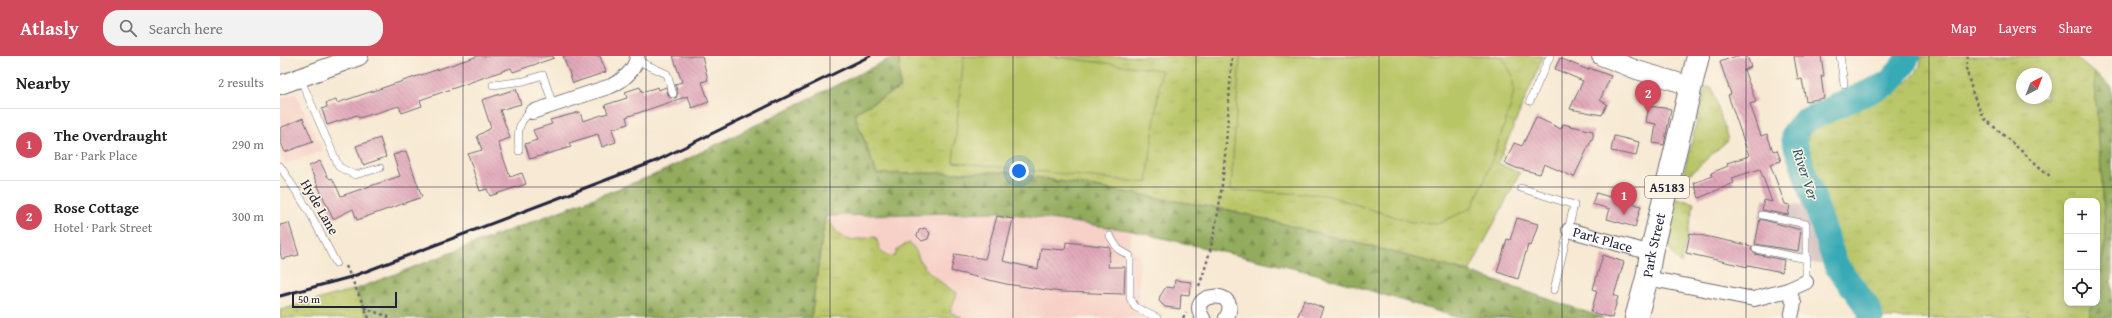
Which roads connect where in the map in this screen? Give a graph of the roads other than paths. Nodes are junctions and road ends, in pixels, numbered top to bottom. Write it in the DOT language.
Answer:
graph roads {
  1 [pos="359,56"];
  2 [pos="1550,56"];
  3 [pos="1601,56"];
  4 [pos="1698,56"];
  5 [pos="1840,56"];
  6 [pos="636,58"];
  7 [pos="326,61"];
  8 [pos="300,77"];
  9 [pos="1844,84"];
  10 [pos="280,85"];
  11 [pos="493,85"];
  12 [pos="1691,86"];
  13 [pos="673,94"];
  14 [pos="1530,102"];
  15 [pos="553,105"];
  16 [pos="532,112"];
  17 [pos="519,151"];
  18 [pos="280,166"];
  19 [pos="380,168"];
  20 [pos="1521,188"];
  21 [pos="1762,216"];
  22 [pos="1569,230"];
  23 [pos="1110,236"];
  24 [pos="1756,249"];
  25 [pos="1651,253"];
  26 [pos="1807,259"];
  27 [pos="336,263"];
  28 [pos="1647,278"];
  29 [pos="1806,282"];
  30 [pos="1554,290"];
  31 [pos="1788,290"];
  32 [pos="1199,317"];
  33 [pos="1230,317"];
  34 [pos="1157,318"];
  35 [pos="1636,318"];
  36 [pos="1792,318"];
  1 -- 7 [label="street"];
  2 -- 14 [label="lane"];
  3 -- 12 [label="street"];
  4 -- 12 [label="main road, Park Street / A5183"];
  5 -- 9 [label="lane"];
  6 -- 13 [label="lane"];
  6 -- 15 [label="street"];
  7 -- 8 [label="street"];
  8 -- 10 [label="street"];
  8 -- 19 [label="lane"];
  11 -- 15 [label="lane"];
  12 -- 25 [label="main road, Park Street / A5183"];
  15 -- 16 [label="street"];
  16 -- 17 [label="lane"];
  18 -- 27 [label="lane, Hyde Lane"];
  20 -- 22 [label="lane"];
  21 -- 26 [label="lane"];
  22 -- 25 [label="street, Park Place"];
  22 -- 30 [label="lane, Park Place"];
  23 -- 34 [label="lane"];
  24 -- 26 [label="lane"];
  25 -- 28 [label="main road, Park Street / A5183"];
  26 -- 29 [label="lane"];
  28 -- 31 [label="street"];
  28 -- 35 [label="main road, Park Street / A5183"];
  29 -- 31 [label="street"];
  31 -- 36 [label="street"];
  32 -- 33 [label="street"];
}
